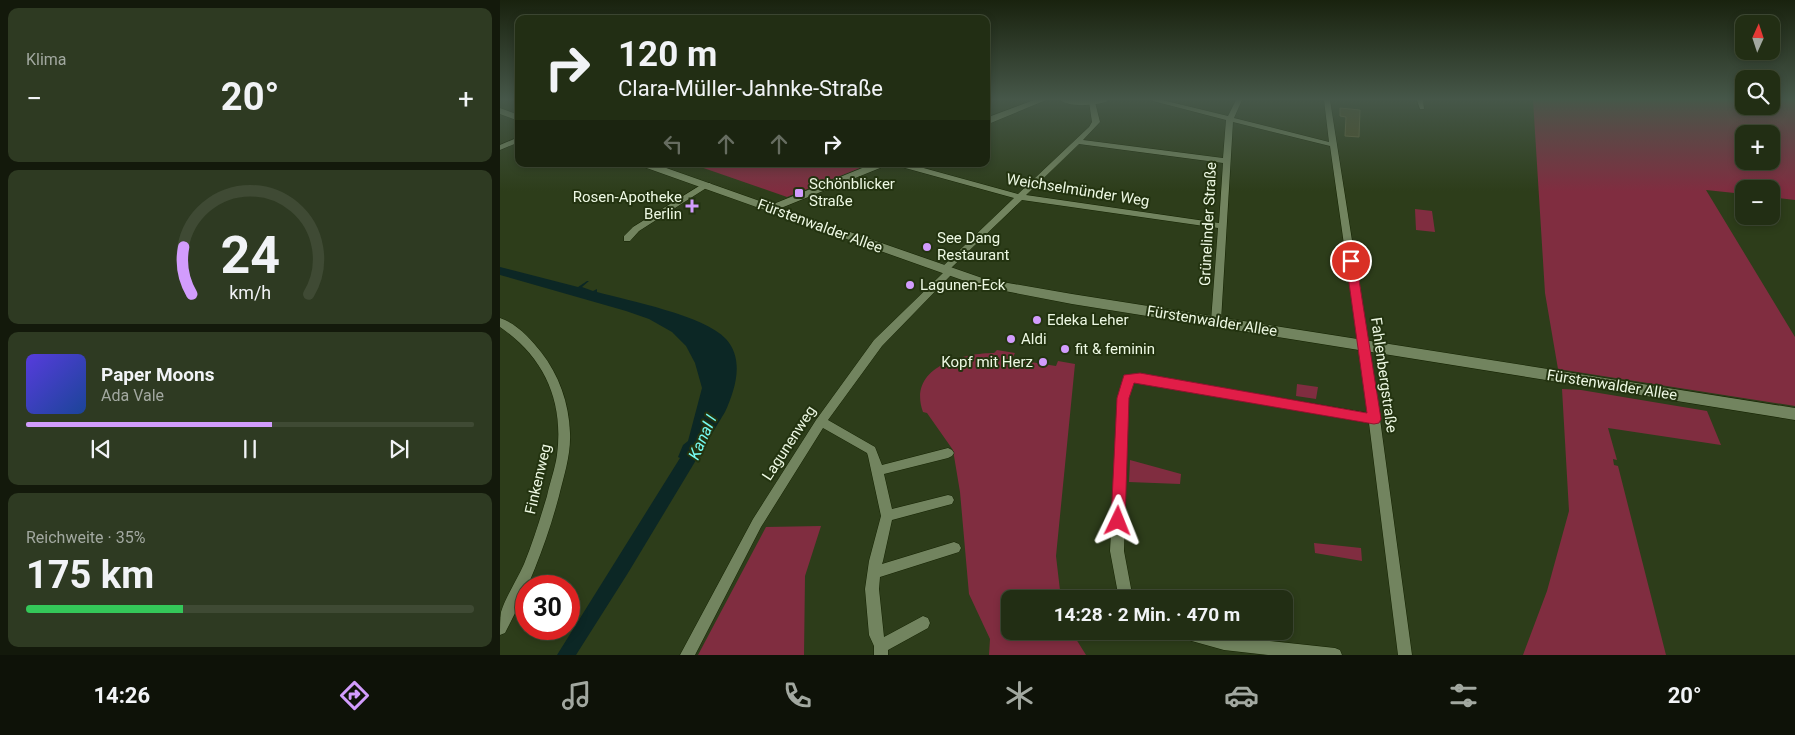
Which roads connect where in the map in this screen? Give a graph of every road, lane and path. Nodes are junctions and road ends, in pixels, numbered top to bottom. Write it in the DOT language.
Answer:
graph roads {
  1 [pos="1088,131"];
  2 [pos="1229,131"];
  3 [pos="1276,131"];
  4 [pos="1332,131"];
  5 [pos="515,141"];
  6 [pos="1078,142"];
  7 [pos="1334,145"];
  8 [pos="500,148"];
  9 [pos="1226,161"];
  10 [pos="653,167"];
  11 [pos="873,167"];
  12 [pos="913,167"];
  13 [pos="707,186"];
  14 [pos="1020,197"];
  15 [pos="772,209"];
  16 [pos="1222,226"];
  17 [pos="627,239"];
  18 [pos="947,271"];
  19 [pos="1216,322"];
  20 [pos="503,327"];
  21 [pos="1364,345"];
  22 [pos="1795,414"];
  23 [pos="1374,419"];
  24 [pos="820,423"];
  25 [pos="948,453"];
  26 [pos="877,472"];
  27 [pos="948,500"];
  28 [pos="888,516"];
  29 [pos="954,548"];
  30 [pos="876,572"];
  31 [pos="1124,590"];
  32 [pos="923,623"];
  33 [pos="500,628"];
  34 [pos="1217,640"];
  35 [pos="881,650"];
  36 [pos="687,655"];
  37 [pos="1335,655"];
  38 [pos="1405,655"];
  1 -- 6 [label="street, Lagunenweg"];
  2 -- 9 [label="street, Grünelinder Straße"];
  3 -- 7 [label="street"];
  4 -- 7 [label="street, Fahlenbergstraße"];
  5 -- 8 [label="street"];
  6 -- 9 [label="street"];
  6 -- 14 [label="street, Lagunenweg"];
  7 -- 21 [label="street, Fahlenbergstraße"];
  9 -- 16 [label="street, Grünelinder Straße"];
  10 -- 13 [label="main road, Fürstenwalder Allee"];
  11 -- 15 [label="main road"];
  12 -- 14 [label="street, Weichselmünder Weg"];
  13 -- 15 [label="main road, Fürstenwalder Allee"];
  13 -- 17 [label="street"];
  14 -- 16 [label="street, Weichselmünder Weg"];
  14 -- 18 [label="street, Lagunenweg"];
  15 -- 18 [label="main road, Fürstenwalder Allee"];
  16 -- 19 [label="street, Grünelinder Straße"];
  18 -- 19 [label="main road, Fürstenwalder Allee"];
  18 -- 24 [label="street, Lagunenweg"];
  19 -- 21 [label="main road, Fürstenwalder Allee"];
  20 -- 33 [label="street, Finkenweg"];
  21 -- 22 [label="main road, Fürstenwalder Allee"];
  21 -- 23 [label="street, Fahlenbergstraße"];
  23 -- 31 [label="street"];
  23 -- 38 [label="street, Fahlenbergstraße"];
  24 -- 26 [label="street"];
  24 -- 36 [label="street, Lagunenweg"];
  25 -- 26 [label="street"];
  26 -- 28 [label="street"];
  27 -- 28 [label="street"];
  28 -- 30 [label="street"];
  29 -- 30 [label="street"];
  30 -- 35 [label="street"];
  32 -- 35 [label="street"];
  34 -- 37 [label="street"];
}
